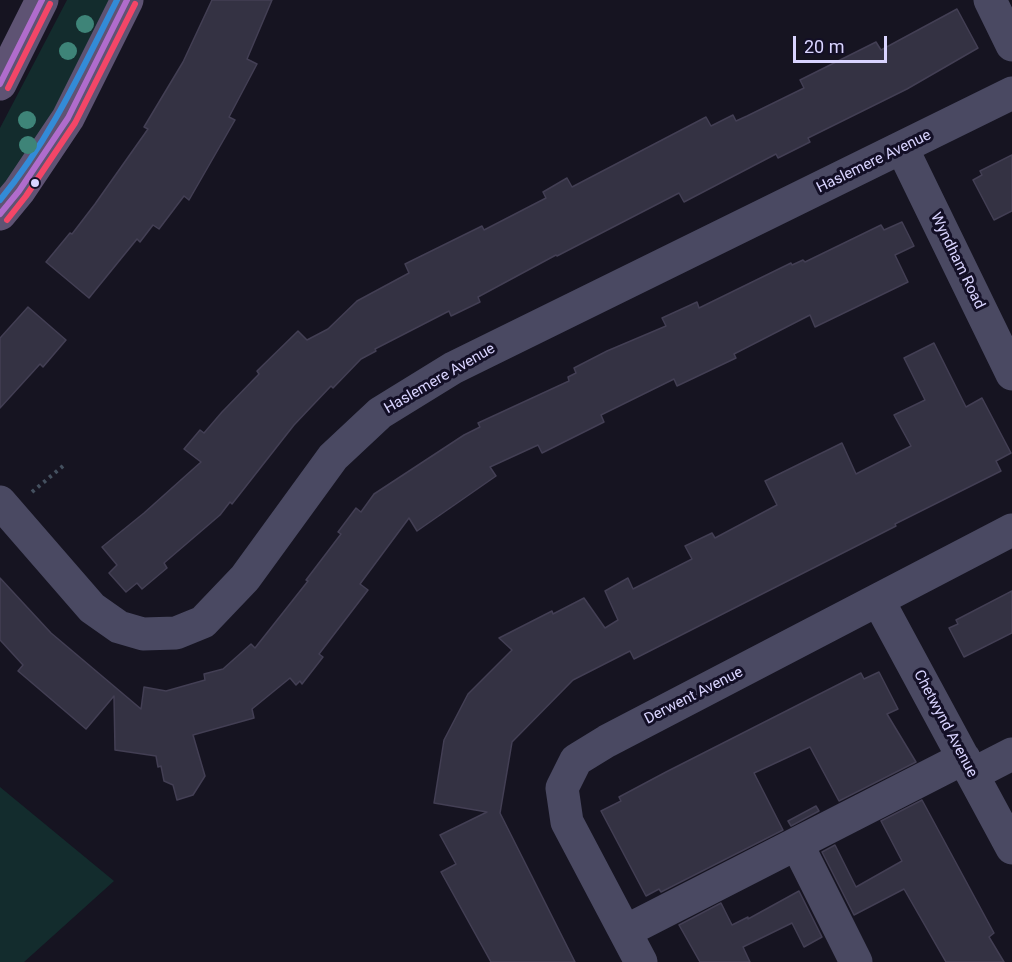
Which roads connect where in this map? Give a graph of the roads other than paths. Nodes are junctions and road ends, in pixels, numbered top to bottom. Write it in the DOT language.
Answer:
graph roads {
  1 [pos="42,0"];
  2 [pos="127,0"];
  3 [pos="990,0"];
  4 [pos="1012,45"];
  5 [pos="0,84"];
  6 [pos="1012,93"];
  7 [pos="902,148"];
  8 [pos="0,214"];
  9 [pos="1012,374"];
  10 [pos="4,507"];
  11 [pos="1012,530"];
  12 [pos="878,600"];
  13 [pos="1012,754"];
  14 [pos="968,766"];
  15 [pos="797,844"];
  16 [pos="1012,848"];
  17 [pos="626,931"];
  18 [pos="641,962"];
  19 [pos="856,962"];
  1 -- 5 [label="main road"];
  2 -- 8 [label="main road"];
  3 -- 4 [label="street"];
  6 -- 7 [label="street, Haslemere Avenue"];
  7 -- 9 [label="street, Wyndham Road"];
  7 -- 10 [label="street, Haslemere Avenue"];
  11 -- 12 [label="street, Derwent Avenue"];
  12 -- 14 [label="street, Chetwynd Avenue"];
  12 -- 17 [label="street, Derwent Avenue"];
  13 -- 14 [label="street"];
  14 -- 15 [label="street"];
  14 -- 16 [label="street, Chetwynd Avenue"];
  15 -- 17 [label="street"];
  15 -- 19 [label="street"];
  17 -- 18 [label="street, Derwent Avenue"];
}
